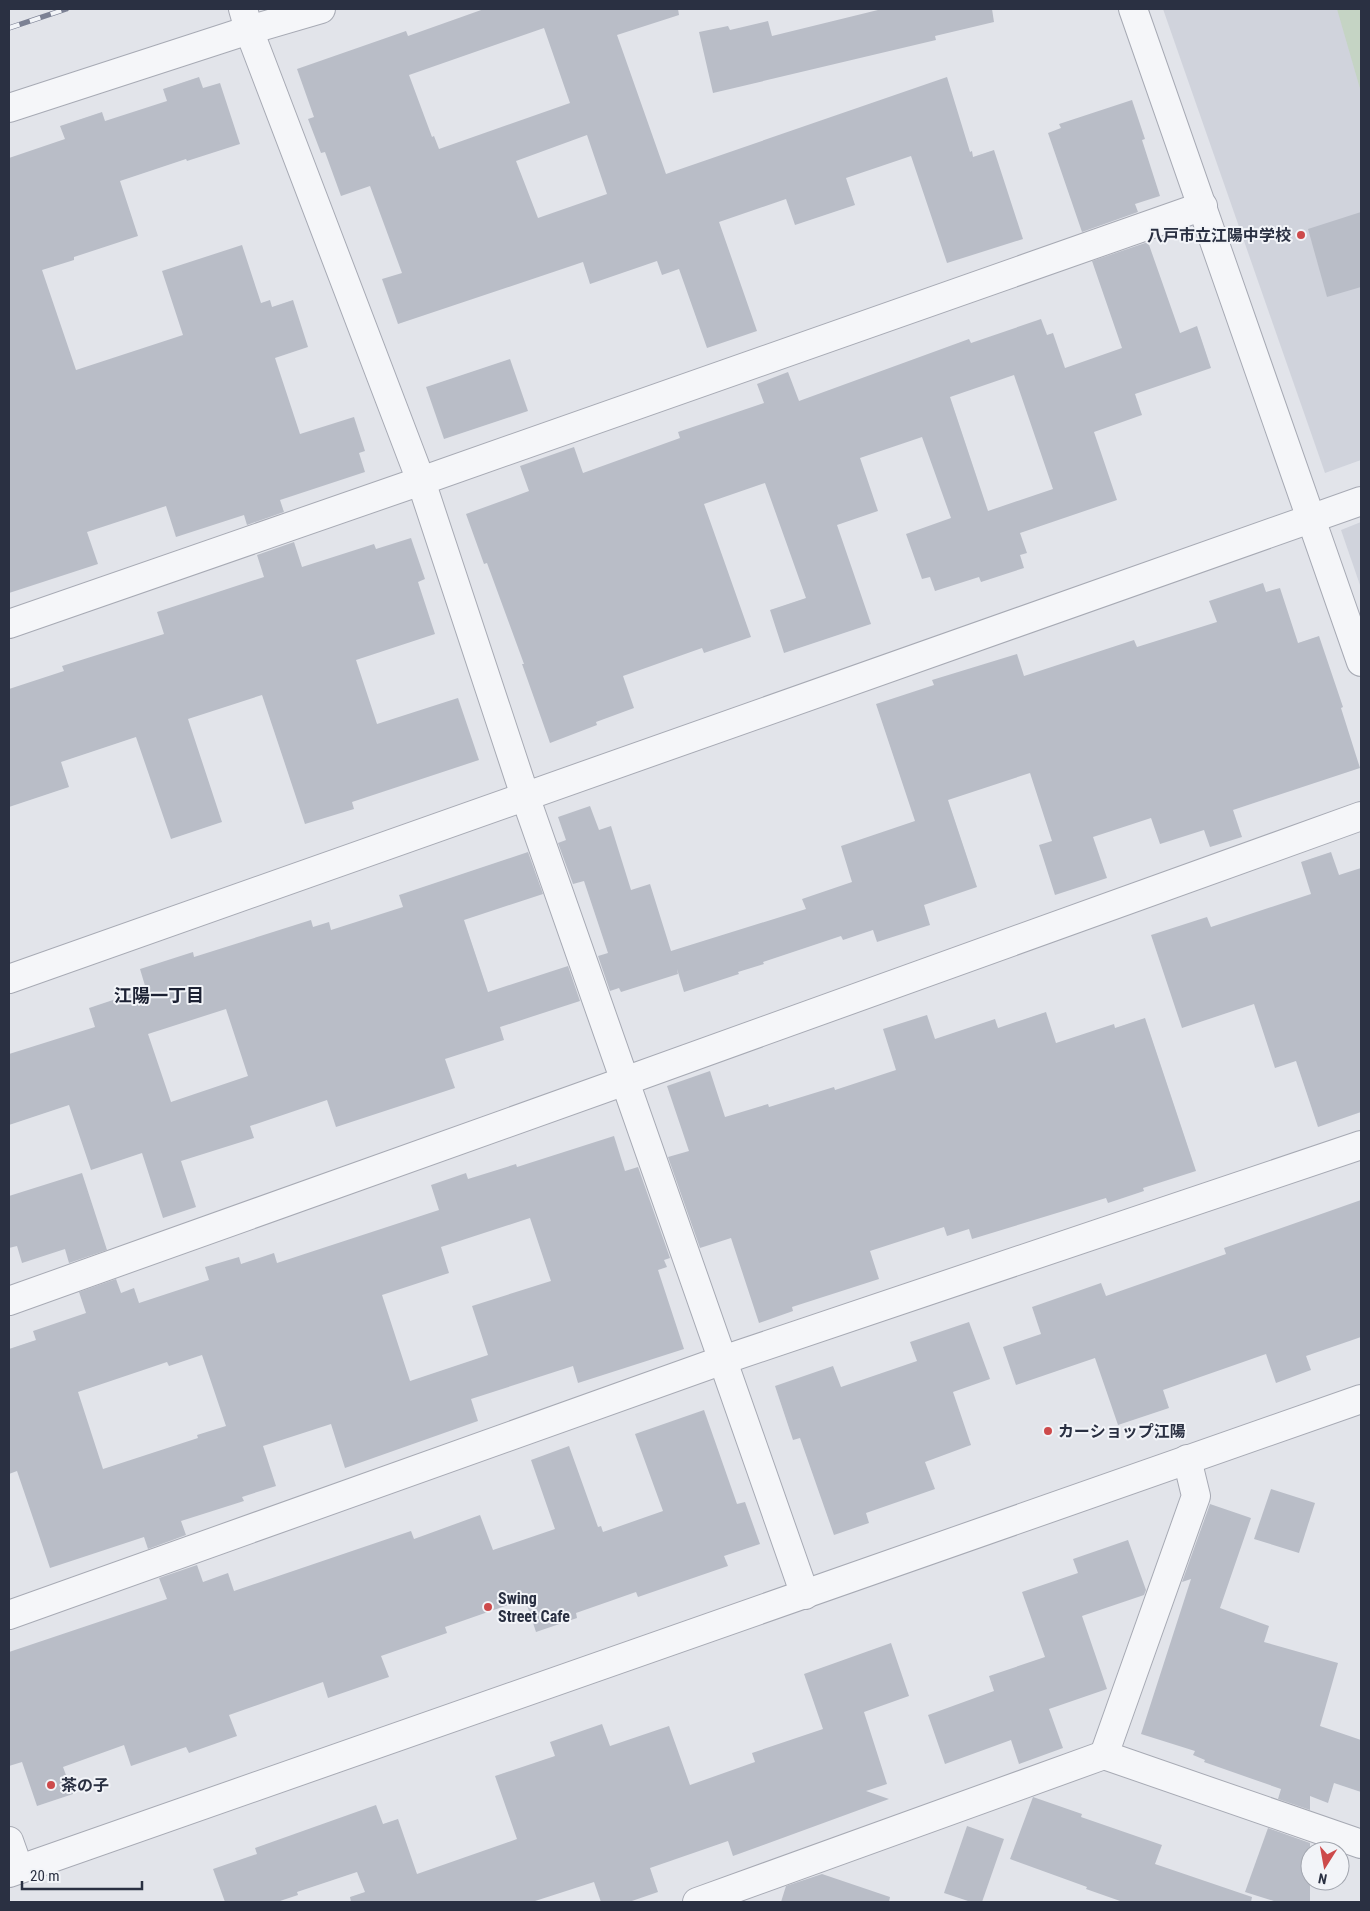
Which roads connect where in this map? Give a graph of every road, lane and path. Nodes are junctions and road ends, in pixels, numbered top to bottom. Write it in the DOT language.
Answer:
graph roads {
  1 [pos="321,9"];
  2 [pos="1133,9"];
  3 [pos="246,20"];
  4 [pos="9,108"];
  5 [pos="1203,206"];
  6 [pos="421,481"];
  7 [pos="1361,502"];
  8 [pos="1311,520"];
  9 [pos="9,624"];
  10 [pos="1361,662"];
  11 [pos="524,796"];
  12 [pos="1361,816"];
  13 [pos="9,978"];
  14 [pos="625,1082"];
  15 [pos="1361,1145"];
  16 [pos="9,1301"];
  17 [pos="724,1360"];
  18 [pos="1361,1399"];
  19 [pos="1187,1460"];
  20 [pos="806,1595"];
  21 [pos="9,1615"];
  22 [pos="1104,1755"];
  23 [pos="9,1841"];
  24 [pos="1361,1844"];
  25 [pos="14,1871"];
  26 [pos="697,1902"];
  1 -- 3 [label="street"];
  2 -- 5 [label="street"];
  3 -- 4 [label="street"];
  3 -- 6 [label="street"];
  5 -- 6 [label="street"];
  5 -- 8 [label="street"];
  6 -- 9 [label="street"];
  6 -- 11 [label="street"];
  7 -- 8 [label="street"];
  8 -- 10 [label="street"];
  8 -- 11 [label="street"];
  11 -- 13 [label="street"];
  11 -- 14 [label="street"];
  12 -- 14 [label="street"];
  14 -- 16 [label="street"];
  14 -- 17 [label="street"];
  15 -- 17 [label="street"];
  17 -- 20 [label="street"];
  17 -- 21 [label="street"];
  18 -- 19 [label="street"];
  19 -- 20 [label="street"];
  19 -- 22 [label="street"];
  20 -- 25 [label="street"];
  22 -- 24 [label="street"];
  22 -- 26 [label="street"];
  23 -- 25 [label="street"];
}
